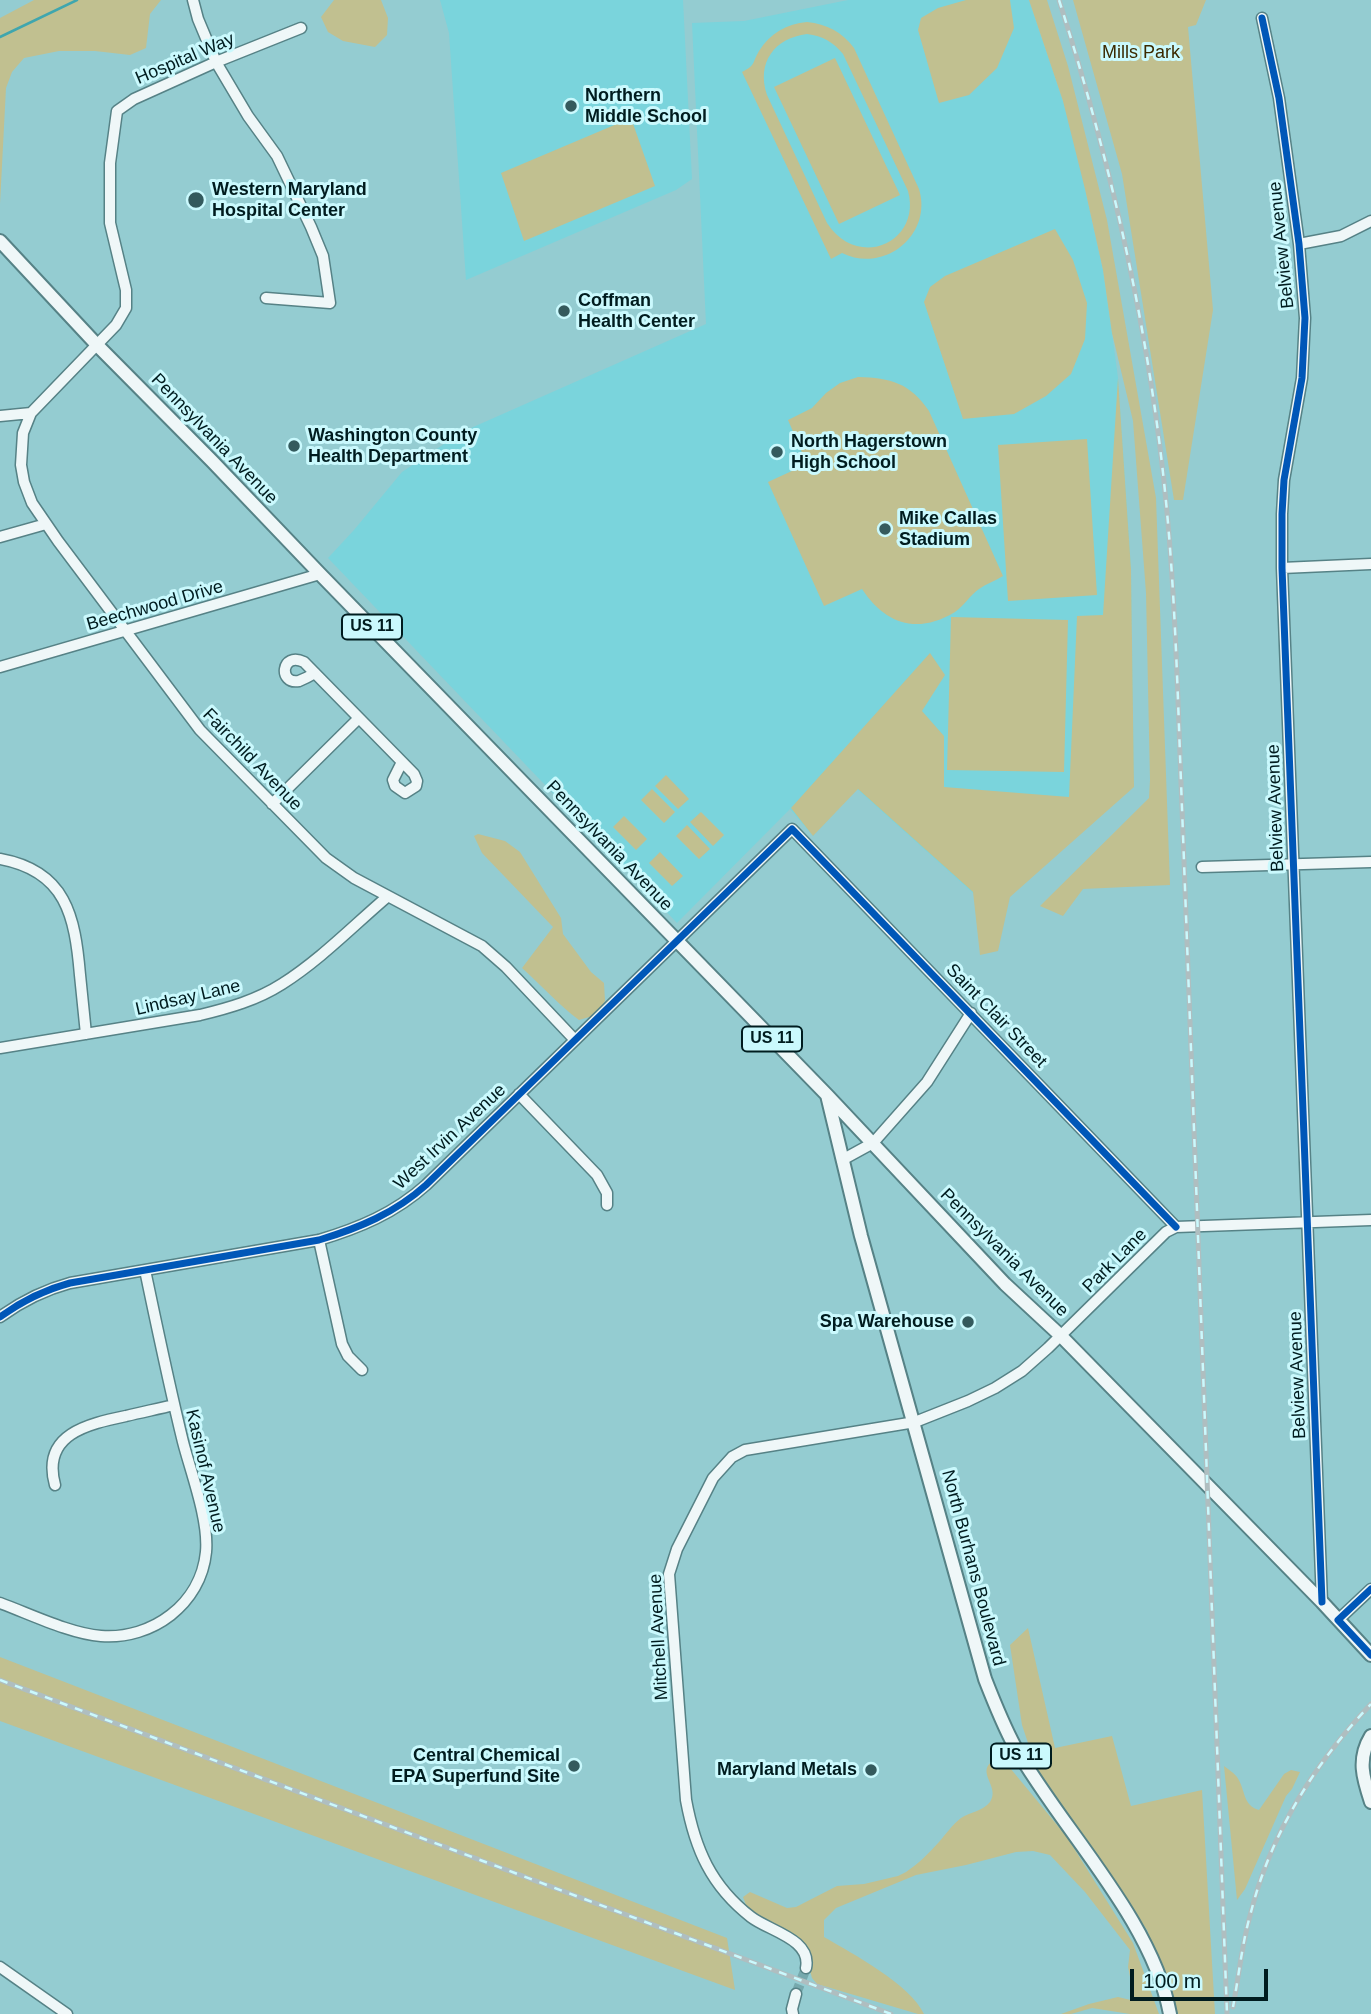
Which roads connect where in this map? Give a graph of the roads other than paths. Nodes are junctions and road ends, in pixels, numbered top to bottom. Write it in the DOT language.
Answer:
graph roads {
  1 [pos="193,0"];
  2 [pos="1262,18"];
  3 [pos="302,28"];
  4 [pos="216,62"];
  5 [pos="1371,221"];
  6 [pos="0,241"];
  7 [pos="1299,244"];
  8 [pos="266,298"];
  9 [pos="97,345"];
  10 [pos="31,413"];
  11 [pos="0,416"];
  12 [pos="46,524"];
  13 [pos="0,537"];
  14 [pos="1371,564"];
  15 [pos="1282,568"];
  16 [pos="320,574"];
  17 [pos="125,631"];
  18 [pos="0,667"];
  19 [pos="315,673"];
  20 [pos="359,718"];
  21 [pos="402,762"];
  22 [pos="272,804"];
  23 [pos="792,829"];
  24 [pos="0,859"];
  25 [pos="1371,862"];
  26 [pos="1294,865"];
  27 [pos="1202,867"];
  28 [pos="387,897"];
  29 [pos="676,941"];
  30 [pos="971,1013"];
  31 [pos="86,1034"];
  32 [pos="575,1040"];
  33 [pos="0,1048"];
  34 [pos="519,1094"];
  35 [pos="827,1094"];
  36 [pos="873,1143"];
  37 [pos="842,1160"];
  38 [pos="607,1205"];
  39 [pos="1371,1220"];
  40 [pos="1308,1222"];
  41 [pos="1176,1227"];
  42 [pos="319,1240"];
  43 [pos="145,1270"];
  44 [pos="0,1317"];
  45 [pos="1061,1336"];
  46 [pos="362,1370"];
  47 [pos="174,1405"];
  48 [pos="915,1422"];
  49 [pos="55,1485"];
  50 [pos="1371,1588"];
  51 [pos="1322,1602"];
  52 [pos="0,1603"];
  53 [pos="1338,1620"];
  54 [pos="1371,1655"];
  55 [pos="1370,1739"];
  56 [pos="1371,1802"];
  57 [pos="0,1967"];
  58 [pos="806,1968"];
  59 [pos="796,1994"];
  60 [pos="67,2014"];
  61 [pos="793,2014"];
  62 [pos="1170,2014"];
  1 -- 4 [label="street"];
  2 -- 7 [label="street, Belview Avenue"];
  3 -- 4 [label="street, Hospital Way"];
  4 -- 8 [label="street"];
  4 -- 9 [label="street, Hospital Way"];
  5 -- 7 [label="street"];
  6 -- 9 [label="main road, Pennsylvania Avenue / US 11"];
  7 -- 15 [label="street, Belview Avenue"];
  9 -- 10 [label="street, Hospital Way"];
  9 -- 16 [label="main road, Pennsylvania Avenue / US 11"];
  10 -- 11 [label="street"];
  10 -- 12 [label="street, Fairchild Avenue"];
  12 -- 13 [label="street"];
  12 -- 17 [label="street, Fairchild Avenue"];
  14 -- 15 [label="street"];
  15 -- 26 [label="street, Belview Avenue"];
  16 -- 17 [label="street, Beechwood Drive"];
  16 -- 29 [label="main road, Pennsylvania Avenue / US 11"];
  17 -- 18 [label="street, Beechwood Drive"];
  17 -- 22 [label="street, Fairchild Avenue"];
  19 -- 20 [label="street"];
  20 -- 21 [label="street"];
  20 -- 22 [label="street"];
  22 -- 28 [label="street, Fairchild Avenue"];
  23 -- 29 [label="street, West Irvin Avenue"];
  23 -- 30 [label="street, Saint Clair Street"];
  24 -- 31 [label="street"];
  25 -- 26 [label="street"];
  26 -- 27 [label="street"];
  26 -- 40 [label="street, Belview Avenue"];
  28 -- 31 [label="street, Lindsay Lane"];
  28 -- 32 [label="street, Fairchild Avenue"];
  29 -- 32 [label="street, West Irvin Avenue"];
  29 -- 35 [label="main road, Pennsylvania Avenue / US 11"];
  30 -- 36 [label="street"];
  30 -- 41 [label="street, Saint Clair Street"];
  31 -- 33 [label="street, Lindsay Lane"];
  32 -- 34 [label="street, West Irvin Avenue"];
  34 -- 38 [label="street"];
  34 -- 42 [label="street, West Irvin Avenue"];
  35 -- 36 [label="main road, Pennsylvania Avenue"];
  35 -- 37 [label="main road, North Burhans Boulevard / US 11"];
  36 -- 37 [label="street"];
  36 -- 45 [label="main road, Pennsylvania Avenue"];
  37 -- 48 [label="main road, North Burhans Boulevard / US 11"];
  39 -- 40 [label="street"];
  40 -- 41 [label="street"];
  40 -- 51 [label="street, Belview Avenue"];
  41 -- 45 [label="street, Park Lane"];
  42 -- 43 [label="street, West Irvin Avenue"];
  42 -- 46 [label="street"];
  43 -- 44 [label="street, West Irvin Avenue"];
  43 -- 47 [label="street, Kasinof Avenue"];
  45 -- 48 [label="street, Park Lane"];
  45 -- 51 [label="main road, Pennsylvania Avenue"];
  47 -- 49 [label="street"];
  47 -- 52 [label="street, Kasinof Avenue"];
  48 -- 58 [label="street, Mitchell Avenue"];
  48 -- 62 [label="main road, North Burhans Boulevard / US 11"];
  50 -- 53 [label="street"];
  51 -- 53 [label="main road, Pennsylvania Avenue"];
  53 -- 54 [label="main road, Pennsylvania Avenue"];
  55 -- 56 [label="main road"];
  57 -- 60 [label="street"];
  59 -- 61 [label="street"];
}
